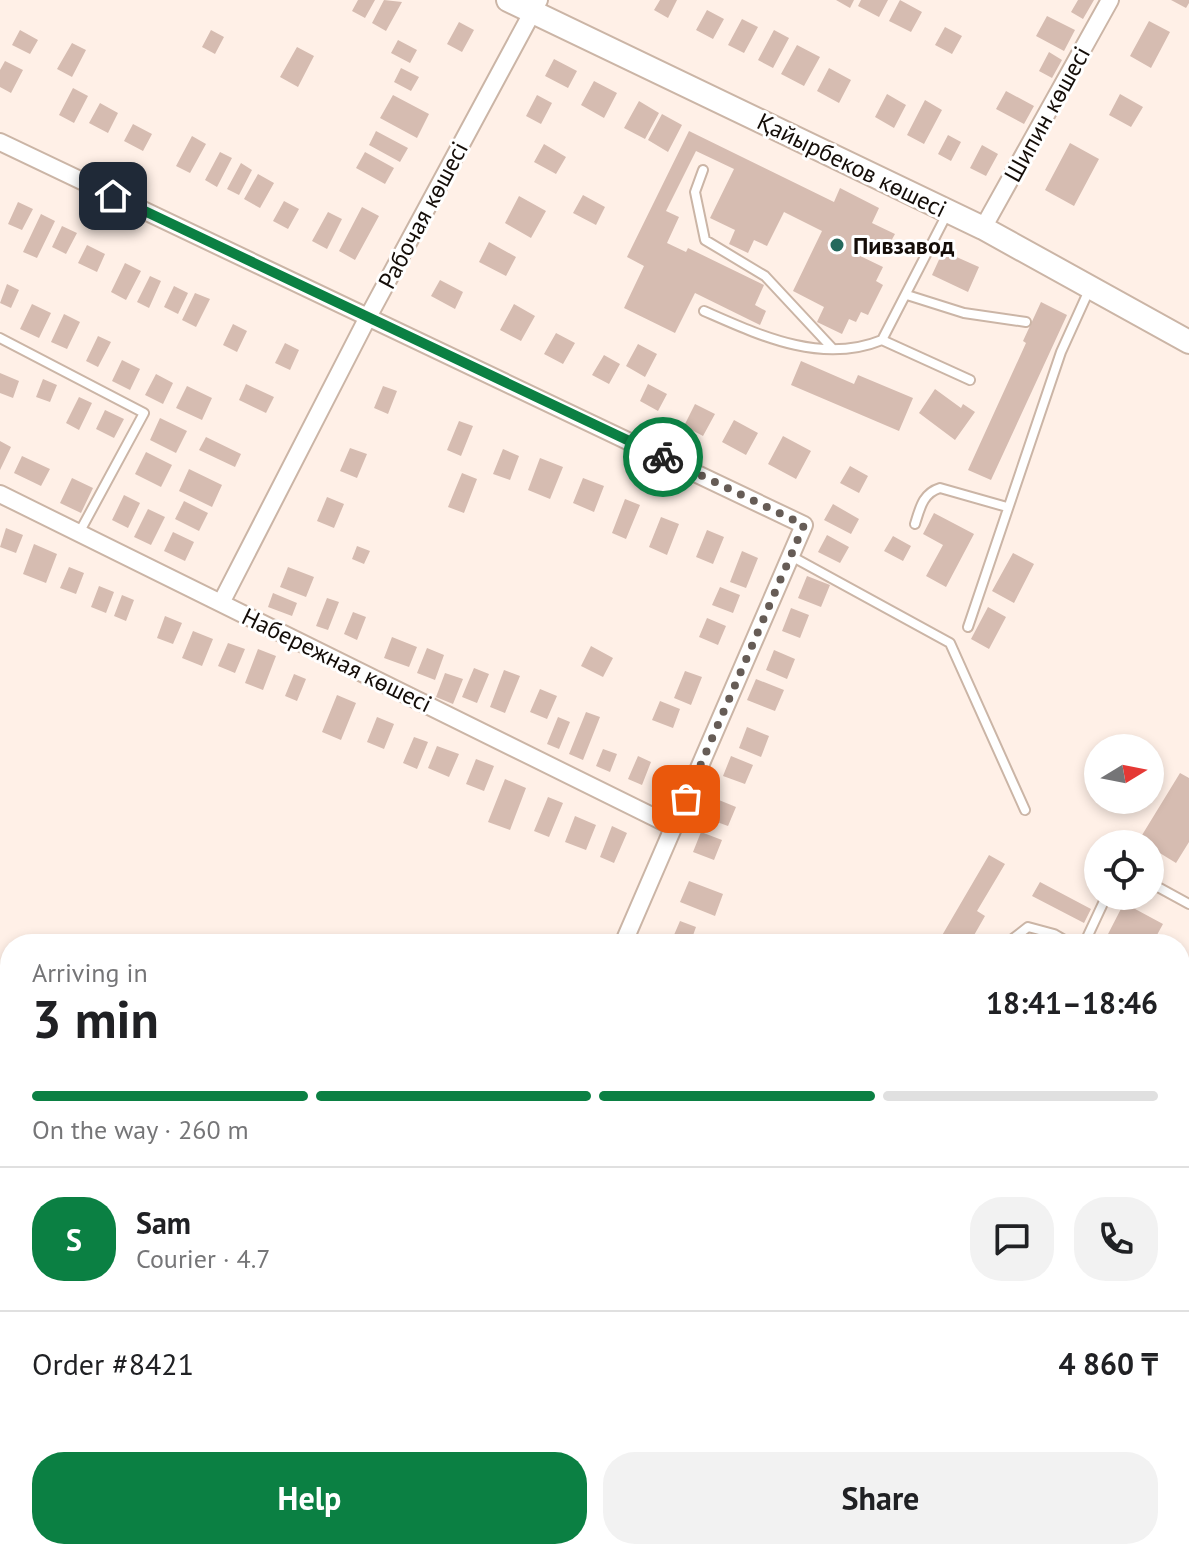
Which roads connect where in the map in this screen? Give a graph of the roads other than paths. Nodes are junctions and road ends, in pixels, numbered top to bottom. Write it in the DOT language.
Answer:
graph roads {
  1 [pos="508,0"];
  2 [pos="1110,0"];
  3 [pos="536,6"];
  4 [pos="0,142"];
  5 [pos="703,170"];
  6 [pos="948,211"];
  7 [pos="983,228"];
  8 [pos="1091,288"];
  9 [pos="907,295"];
  10 [pos="704,311"];
  11 [pos="368,317"];
  12 [pos="1026,322"];
  13 [pos="0,338"];
  14 [pos="882,340"];
  15 [pos="1189,342"];
  16 [pos="833,349"];
  17 [pos="970,380"];
  18 [pos="0,494"];
  19 [pos="1007,507"];
  20 [pos="915,524"];
  21 [pos="79,533"];
  22 [pos="791,555"];
  23 [pos="221,603"];
  24 [pos="968,627"];
  25 [pos="1025,810"];
  26 [pos="674,827"];
  27 [pos="1164,890"];
  28 [pos="1189,904"];
  29 [pos="1100,910"];
  30 [pos="627,934"];
  31 [pos="1019,934"];
  32 [pos="1054,934"];
  33 [pos="1089,934"];
  1 -- 3 [label="main road, Қайырбеков көшесі"];
  2 -- 7 [label="street, Шипин көшесі"];
  3 -- 6 [label="main road, Қайырбеков көшесі"];
  3 -- 11 [label="street, Рабочая көшесі"];
  4 -- 11 [label="street"];
  5 -- 16 [label="lane"];
  6 -- 7 [label="main road, Қайырбеков көшесі"];
  6 -- 9 [label="lane"];
  7 -- 8 [label="main road, Қайырбеков көшесі"];
  8 -- 15 [label="main road, Қайырбеков көшесі"];
  8 -- 19 [label="lane"];
  9 -- 12 [label="lane"];
  9 -- 14 [label="lane"];
  10 -- 16 [label="lane"];
  11 -- 22 [label="street"];
  11 -- 23 [label="street, Рабочая көшесі"];
  13 -- 21 [label="lane"];
  14 -- 16 [label="lane"];
  14 -- 17 [label="lane"];
  18 -- 21 [label="street, Набережная көшесі"];
  19 -- 20 [label="lane"];
  19 -- 24 [label="lane"];
  21 -- 23 [label="street, Набережная көшесі"];
  22 -- 25 [label="lane"];
  22 -- 26 [label="street"];
  23 -- 26 [label="street, Набережная көшесі"];
  26 -- 30 [label="street"];
  27 -- 28 [label="lane"];
  29 -- 33 [label="lane"];
  31 -- 32 [label="lane"];
}
